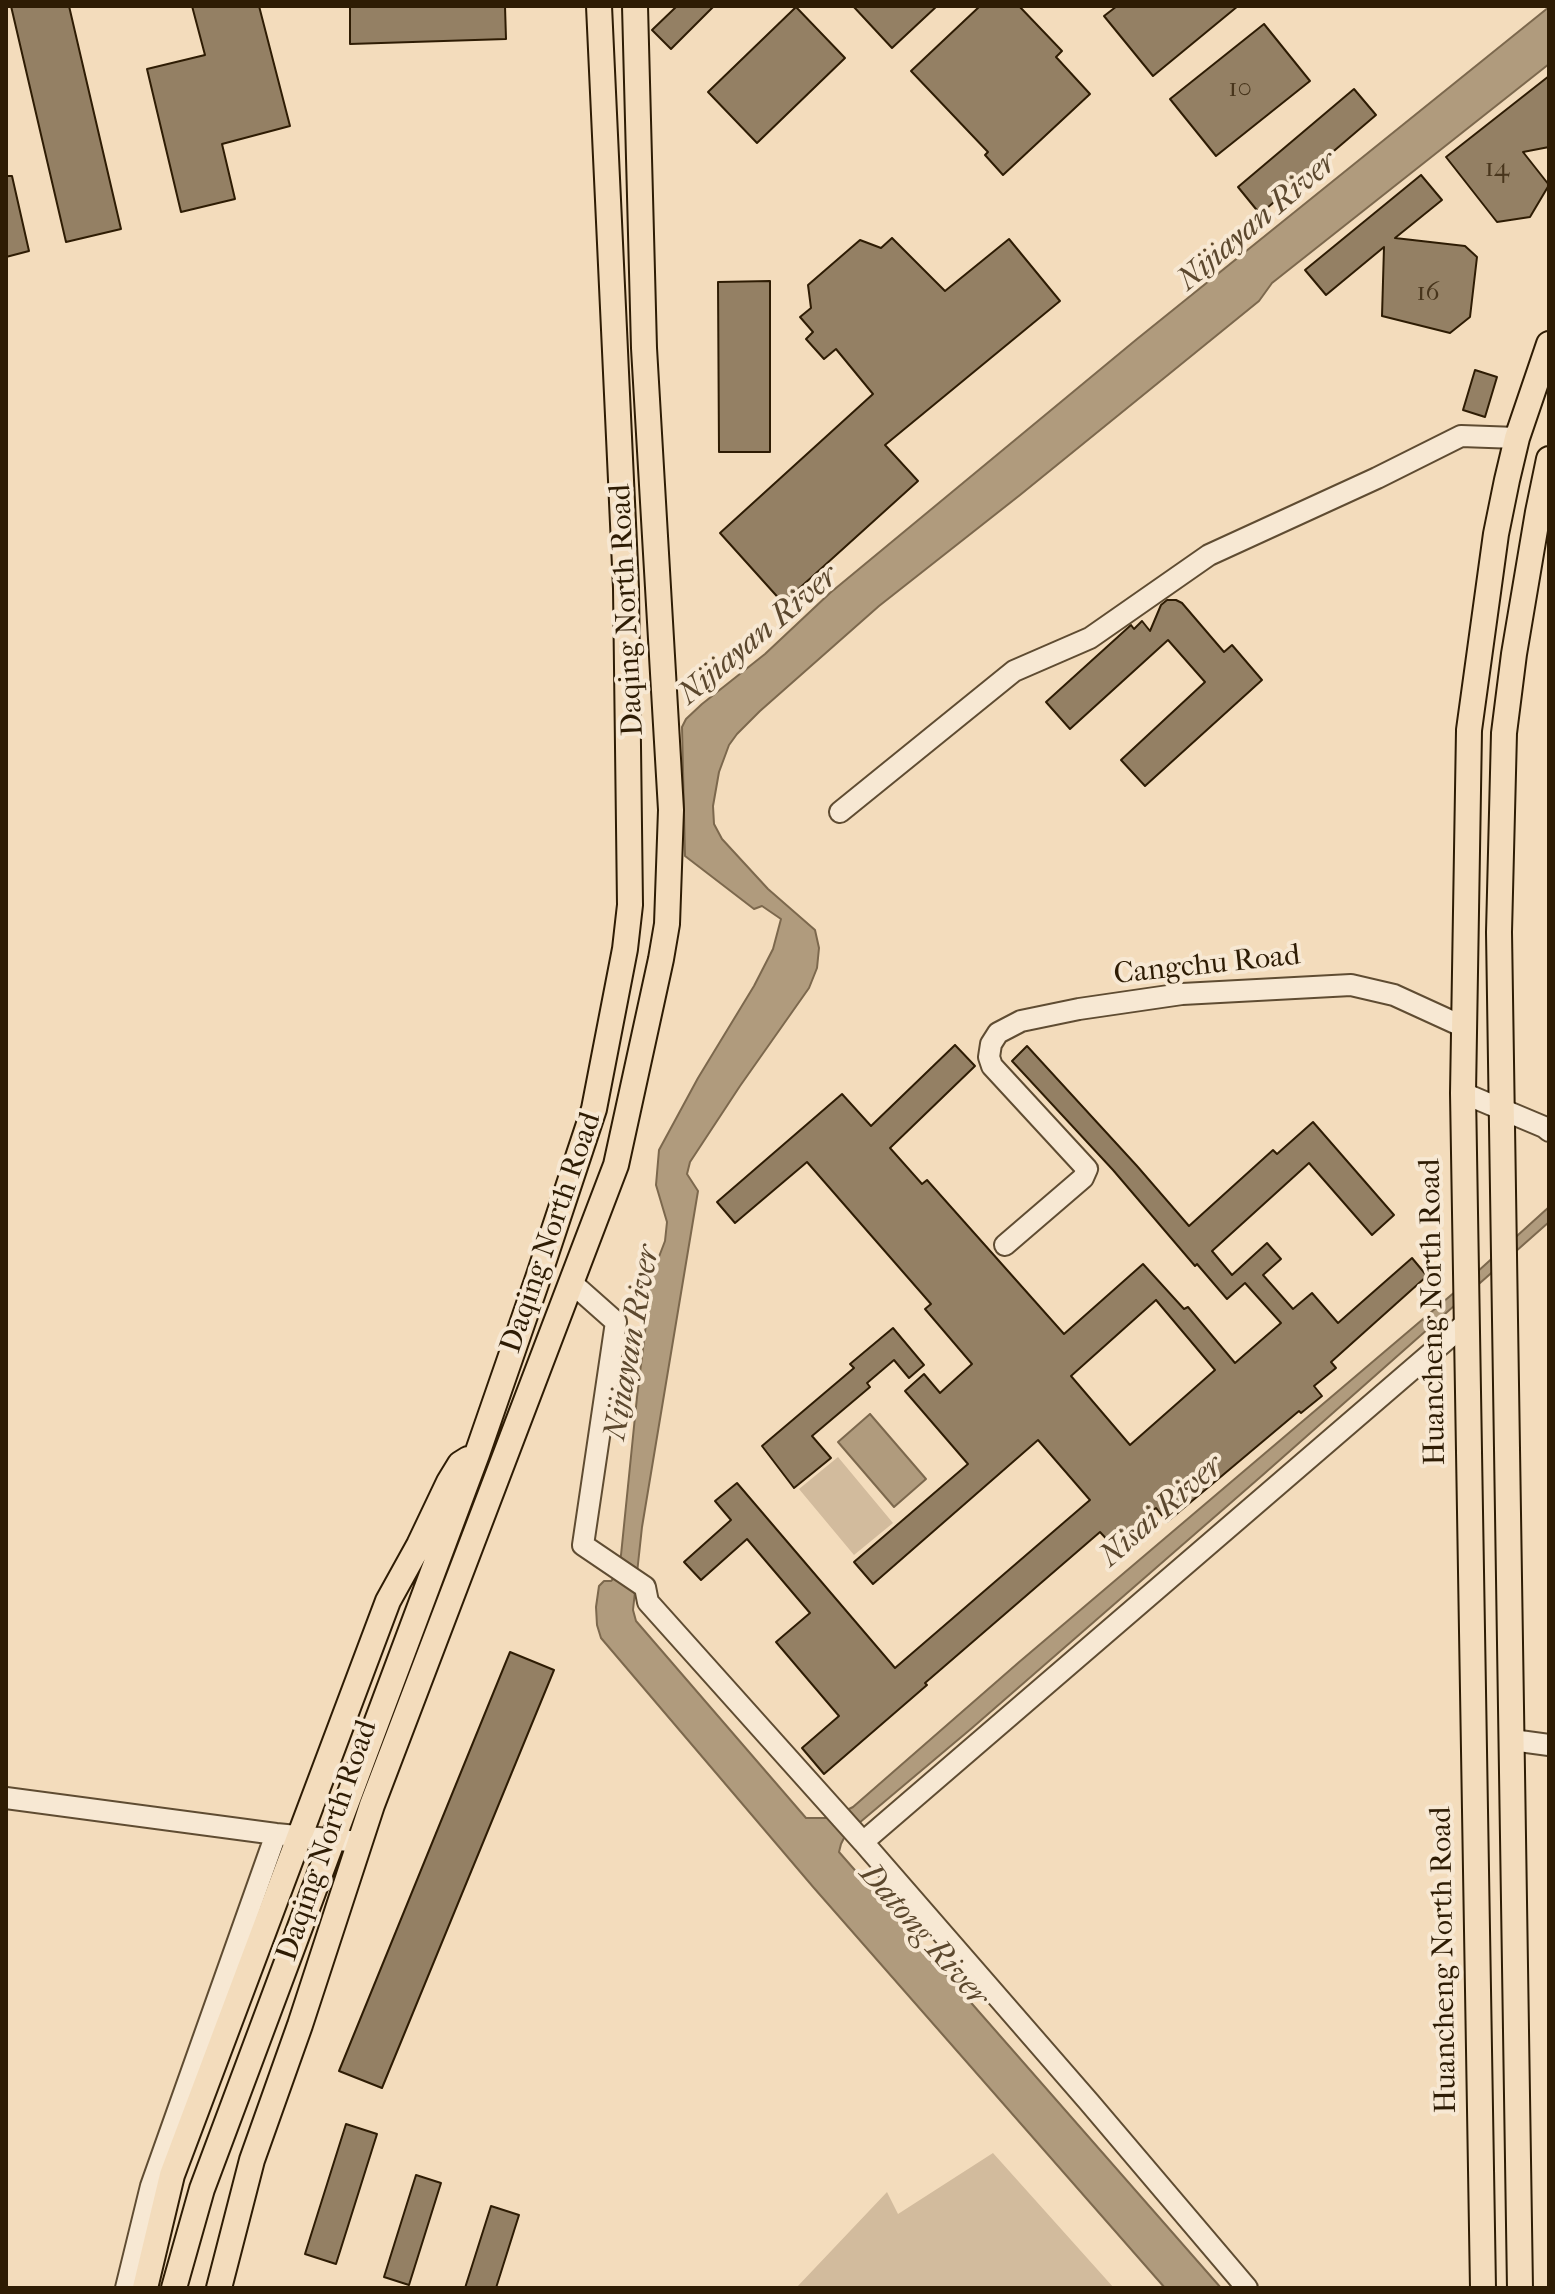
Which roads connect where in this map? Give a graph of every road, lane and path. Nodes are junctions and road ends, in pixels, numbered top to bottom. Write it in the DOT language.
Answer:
graph roads {
  1 [pos="599,6"];
  2 [pos="635,6"];
  3 [pos="1549,344"];
  4 [pos="1517,438"];
  5 [pos="1549,459"];
  6 [pos="1543,511"];
  7 [pos="840,812"];
  8 [pos="1464,1027"];
  9 [pos="1463,1093"];
  10 [pos="1503,1110"];
  11 [pos="1547,1129"];
  12 [pos="1005,1245"];
  13 [pos="572,1283"];
  14 [pos="1466,1323"];
  15 [pos="477,1454"];
  16 [pos="1512,1740"];
  17 [pos="1549,1745"];
  18 [pos="6,1798"];
  19 [pos="287,1835"];
  20 [pos="334,1839"];
  21 [pos="862,1841"];
  22 [pos="360,1842"];
  23 [pos="126,2288"];
  24 [pos="145,2288"];
  25 [pos="174,2288"];
  26 [pos="219,2288"];
  27 [pos="1247,2288"];
  28 [pos="1483,2288"];
  29 [pos="1520,2288"];
  1 -- 15 [label="main road, Daqing North Road"];
  2 -- 13 [label="main road, Daqing North Road"];
  3 -- 4 [label="main road, Huancheng North Road"];
  4 -- 7 [label="street"];
  4 -- 8 [label="main road, Huancheng North Road"];
  5 -- 6 [label="main road"];
  6 -- 10 [label="main road"];
  8 -- 9 [label="main road, Huancheng North Road"];
  8 -- 12 [label="street, Cangchu Road"];
  9 -- 10 [label="street"];
  9 -- 14 [label="main road, Huancheng North Road"];
  10 -- 11 [label="street"];
  10 -- 16 [label="main road"];
  13 -- 21 [label="street"];
  13 -- 22 [label="main road, Daqing North Road"];
  14 -- 21 [label="street"];
  14 -- 28 [label="main road, Huancheng North Road"];
  15 -- 19 [label="main road, Daqing North Road"];
  15 -- 20 [label="main road, Daqing North Road"];
  16 -- 17 [label="street"];
  16 -- 29 [label="main road"];
  18 -- 19 [label="street"];
  19 -- 20 [label="street"];
  19 -- 23 [label="street"];
  19 -- 24 [label="main road, Daqing North Road"];
  20 -- 22 [label="street"];
  20 -- 25 [label="main road, Daqing North Road"];
  21 -- 27 [label="street"];
  22 -- 26 [label="main road, Daqing North Road"];
}
